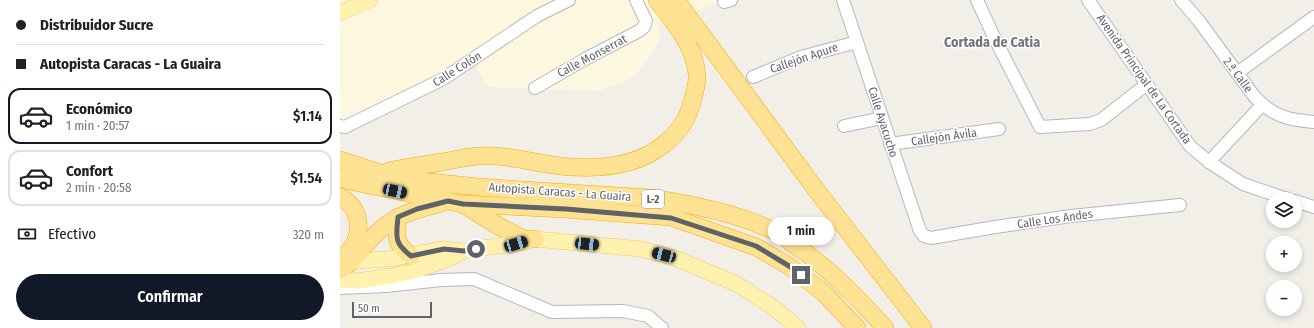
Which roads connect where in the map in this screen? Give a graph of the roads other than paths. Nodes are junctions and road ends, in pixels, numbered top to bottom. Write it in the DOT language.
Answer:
graph roads {
  1 [pos="569,0"];
  2 [pos="636,0"];
  3 [pos="657,0"];
  4 [pos="676,0"];
  5 [pos="843,0"];
  6 [pos="977,0"];
  7 [pos="1088,0"];
  8 [pos="365,1"];
  9 [pos="1184,1"];
  10 [pos="340,12"];
  11 [pos="1314,17"];
  12 [pos="857,42"];
  13 [pos="1237,73"];
  14 [pos="752,77"];
  15 [pos="1147,84"];
  16 [pos="535,88"];
  17 [pos="1262,105"];
  18 [pos="882,118"];
  19 [pos="1314,122"];
  20 [pos="340,126"];
  21 [pos="844,126"];
  22 [pos="999,129"];
  23 [pos="890,144"];
  24 [pos="340,160"];
  25 [pos="1209,162"];
  26 [pos="380,173"];
  27 [pos="340,178"];
  28 [pos="1266,192"];
  29 [pos="340,198"];
  30 [pos="456,202"];
  31 [pos="1302,203"];
  32 [pos="1180,205"];
  33 [pos="1314,207"];
  34 [pos="398,217"];
  35 [pos="931,238"];
  36 [pos="535,239"];
  37 [pos="464,251"];
  38 [pos="411,256"];
  39 [pos="343,263"];
  40 [pos="340,280"];
  41 [pos="340,288"];
  42 [pos="662,328"];
  43 [pos="798,328"];
  44 [pos="857,328"];
  45 [pos="885,328"];
  46 [pos="923,328"];
  1 -- 20 [label="street, Calle Colón"];
  2 -- 16 [label="street, Calle Monserrat"];
  3 -- 26 [label="highway"];
  4 -- 46 [label="highway"];
  5 -- 12 [label="street, Calle Ayacucho"];
  6 -- 15 [label="street"];
  7 -- 15 [label="street, Avenida Principal de La Cortada"];
  8 -- 10 [label="main road"];
  9 -- 13 [label="street, 2.ª Calle"];
  11 -- 13 [label="street"];
  12 -- 14 [label="street, Callejón Apure"];
  12 -- 18 [label="street, Calle Ayacucho"];
  13 -- 17 [label="street, 2.ª Calle"];
  15 -- 25 [label="street, Avenida Principal de La Cortada"];
  17 -- 19 [label="street, 2.ª Calle"];
  17 -- 25 [label="street"];
  18 -- 21 [label="street"];
  18 -- 23 [label="street, Calle Ayacucho"];
  22 -- 23 [label="street, Callejón Ávila"];
  23 -- 35 [label="street, Calle Ayacucho"];
  24 -- 26 [label="highway, Autopista Caracas - La Guaira / L-2"];
  25 -- 28 [label="street, Avenida Principal de La Cortada"];
  26 -- 45 [label="highway, Autopista Caracas - La Guaira / L-2"];
  27 -- 30 [label="highway, Autopista Caracas - La Guaira / L-2"];
  29 -- 39 [label="highway"];
  30 -- 34 [label="highway"];
  30 -- 36 [label="highway"];
  30 -- 44 [label="highway, Autopista Caracas - La Guaira / L-2"];
  31 -- 33 [label="street"];
  32 -- 35 [label="street, Calle Los Andes"];
  34 -- 38 [label="highway"];
  34 -- 39 [label="highway"];
  36 -- 37 [label="main road"];
  36 -- 43 [label="main road"];
  37 -- 38 [label="main road"];
  37 -- 40 [label="main road"];
  38 -- 39 [label="main road"];
  41 -- 42 [label="street"];
}
